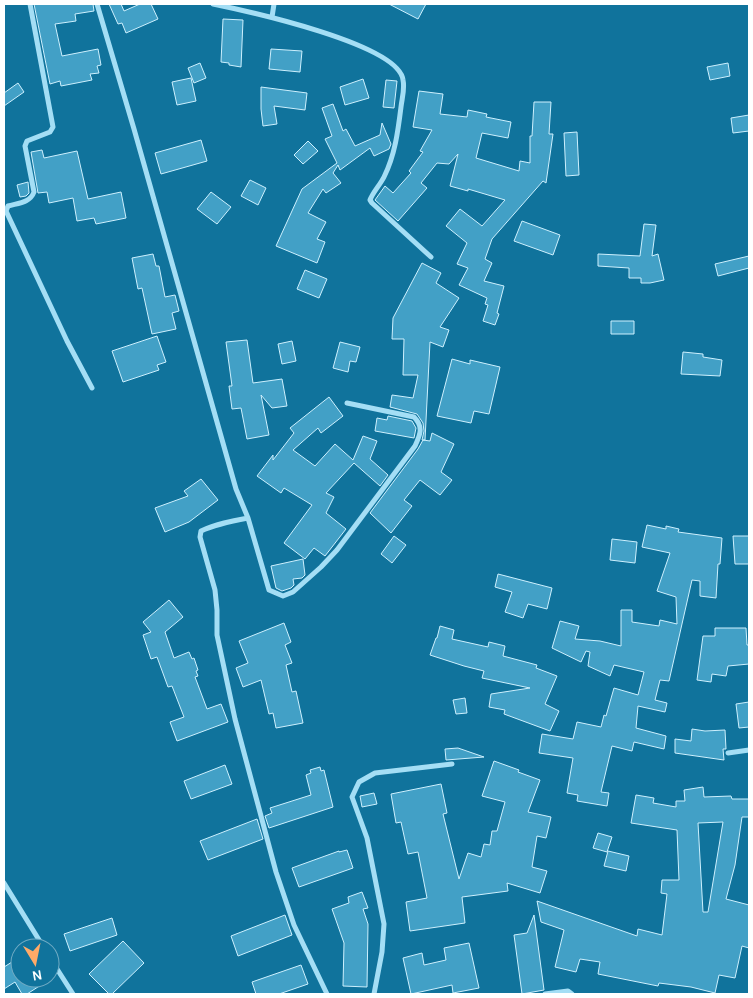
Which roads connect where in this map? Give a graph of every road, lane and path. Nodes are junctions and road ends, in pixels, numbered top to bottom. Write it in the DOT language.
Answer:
graph roads {
  1 [pos="30,4"];
  2 [pos="97,4"];
  3 [pos="213,4"];
  4 [pos="274,4"];
  5 [pos="272,17"];
  6 [pos="431,257"];
  7 [pos="92,388"];
  8 [pos="348,403"];
  9 [pos="248,518"];
  10 [pos="749,750"];
  11 [pos="728,753"];
  12 [pos="452,764"];
  13 [pos="4,883"];
  14 [pos="38,938"];
  15 [pos="60,974"];
  16 [pos="73,994"];
  17 [pos="327,994"];
  18 [pos="374,994"];
  19 [pos="545,994"];
  20 [pos="572,994"];
  1 -- 7 [label="street"];
  2 -- 9 [label="street"];
  3 -- 5 [label="street"];
  4 -- 5 [label="street"];
  5 -- 6 [label="street"];
  8 -- 9 [label="street"];
  9 -- 17 [label="street"];
  10 -- 11 [label="street"];
  12 -- 18 [label="street"];
  13 -- 14 [label="street"];
  15 -- 16 [label="street"];
  19 -- 20 [label="street"];
}
